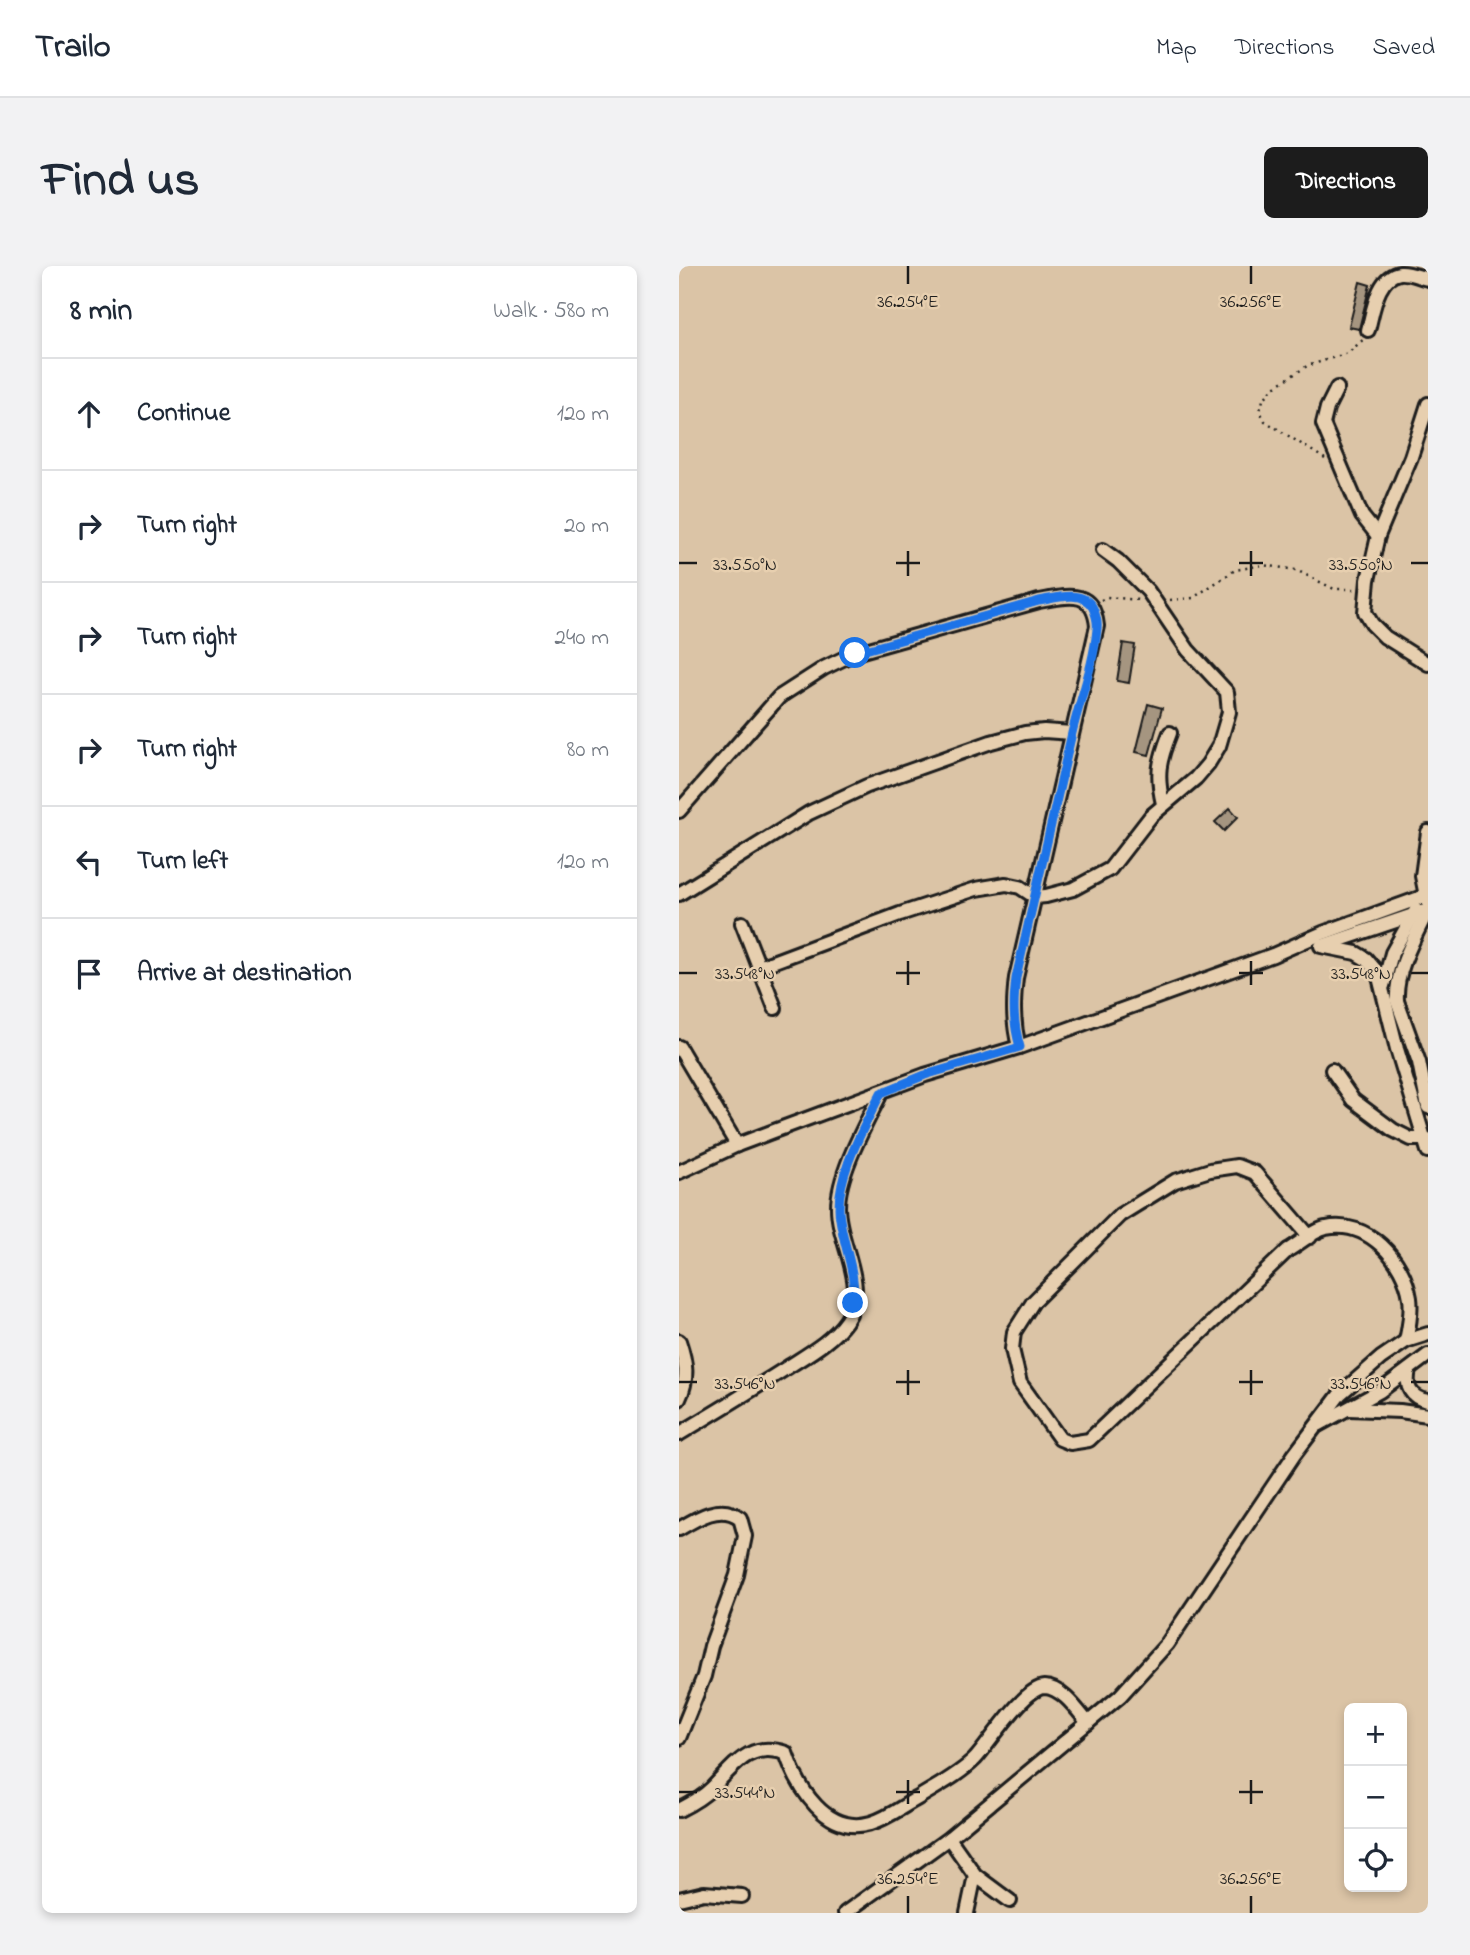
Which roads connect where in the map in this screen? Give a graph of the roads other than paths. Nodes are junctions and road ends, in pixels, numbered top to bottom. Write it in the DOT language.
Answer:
graph roads {
  1 [pos="1428,279"];
  2 [pos="1368,330"];
  3 [pos="1337,388"];
  4 [pos="1428,404"];
  5 [pos="1378,536"];
  6 [pos="1103,550"];
  7 [pos="1428,664"];
  8 [pos="1072,733"];
  9 [pos="1170,733"];
  10 [pos="1164,804"];
  11 [pos="679,811"];
  12 [pos="1428,832"];
  13 [pos="679,894"];
  14 [pos="1427,895"];
  15 [pos="1035,897"];
  16 [pos="1425,910"];
  17 [pos="741,923"];
  18 [pos="1321,946"];
  19 [pos="1273,954"];
  20 [pos="759,967"];
  21 [pos="1383,990"];
  22 [pos="775,1007"];
  23 [pos="679,1047"];
  24 [pos="1020,1047"];
  25 [pos="1332,1070"];
  26 [pos="881,1093"];
  27 [pos="1428,1107"];
  28 [pos="1427,1143"];
  29 [pos="737,1145"];
  30 [pos="679,1172"];
  31 [pos="1310,1237"];
  32 [pos="1428,1334"];
  33 [pos="679,1341"];
  34 [pos="1406,1341"];
  35 [pos="1428,1355"];
  36 [pos="1409,1370"];
  37 [pos="679,1399"];
  38 [pos="1428,1401"];
  39 [pos="1349,1409"];
  40 [pos="1428,1415"];
  41 [pos="1318,1425"];
  42 [pos="679,1434"];
  43 [pos="679,1529"];
  44 [pos="1088,1723"];
  45 [pos="679,1738"];
  46 [pos="679,1810"];
  47 [pos="949,1838"];
  48 [pos="975,1875"];
  49 [pos="742,1896"];
  50 [pos="679,1899"];
  51 [pos="1010,1901"];
  52 [pos="845,1913"];
  53 [pos="967,1913"];
  1 -- 2 [label="street"];
  3 -- 5 [label="street"];
  4 -- 5 [label="street"];
  5 -- 7 [label="street"];
  6 -- 10 [label="street"];
  8 -- 11 [label="street"];
  8 -- 13 [label="street"];
  8 -- 15 [label="street"];
  9 -- 10 [label="street"];
  10 -- 15 [label="street"];
  12 -- 14 [label="street"];
  14 -- 16 [label="street"];
  14 -- 19 [label="street"];
  15 -- 20 [label="street"];
  15 -- 24 [label="street"];
  16 -- 18 [label="street"];
  16 -- 21 [label="street"];
  16 -- 27 [label="street"];
  17 -- 20 [label="street"];
  18 -- 19 [label="street"];
  18 -- 21 [label="street"];
  19 -- 24 [label="street"];
  20 -- 22 [label="street"];
  21 -- 28 [label="street"];
  23 -- 29 [label="street"];
  24 -- 26 [label="street"];
  25 -- 28 [label="street"];
  26 -- 29 [label="street"];
  26 -- 42 [label="street"];
  29 -- 30 [label="street"];
  31 -- 31 [label="street"];
  31 -- 34 [label="street"];
  32 -- 34 [label="street"];
  33 -- 37 [label="street"];
  34 -- 41 [label="street"];
  35 -- 36 [label="street"];
  36 -- 38 [label="street"];
  36 -- 39 [label="street"];
  39 -- 40 [label="street"];
  39 -- 41 [label="street"];
  41 -- 44 [label="street"];
  43 -- 45 [label="street"];
  44 -- 46 [label="street"];
  44 -- 47 [label="street"];
  47 -- 48 [label="street"];
  47 -- 52 [label="street"];
  48 -- 51 [label="street"];
  48 -- 53 [label="street"];
  49 -- 50 [label="street"];
}
